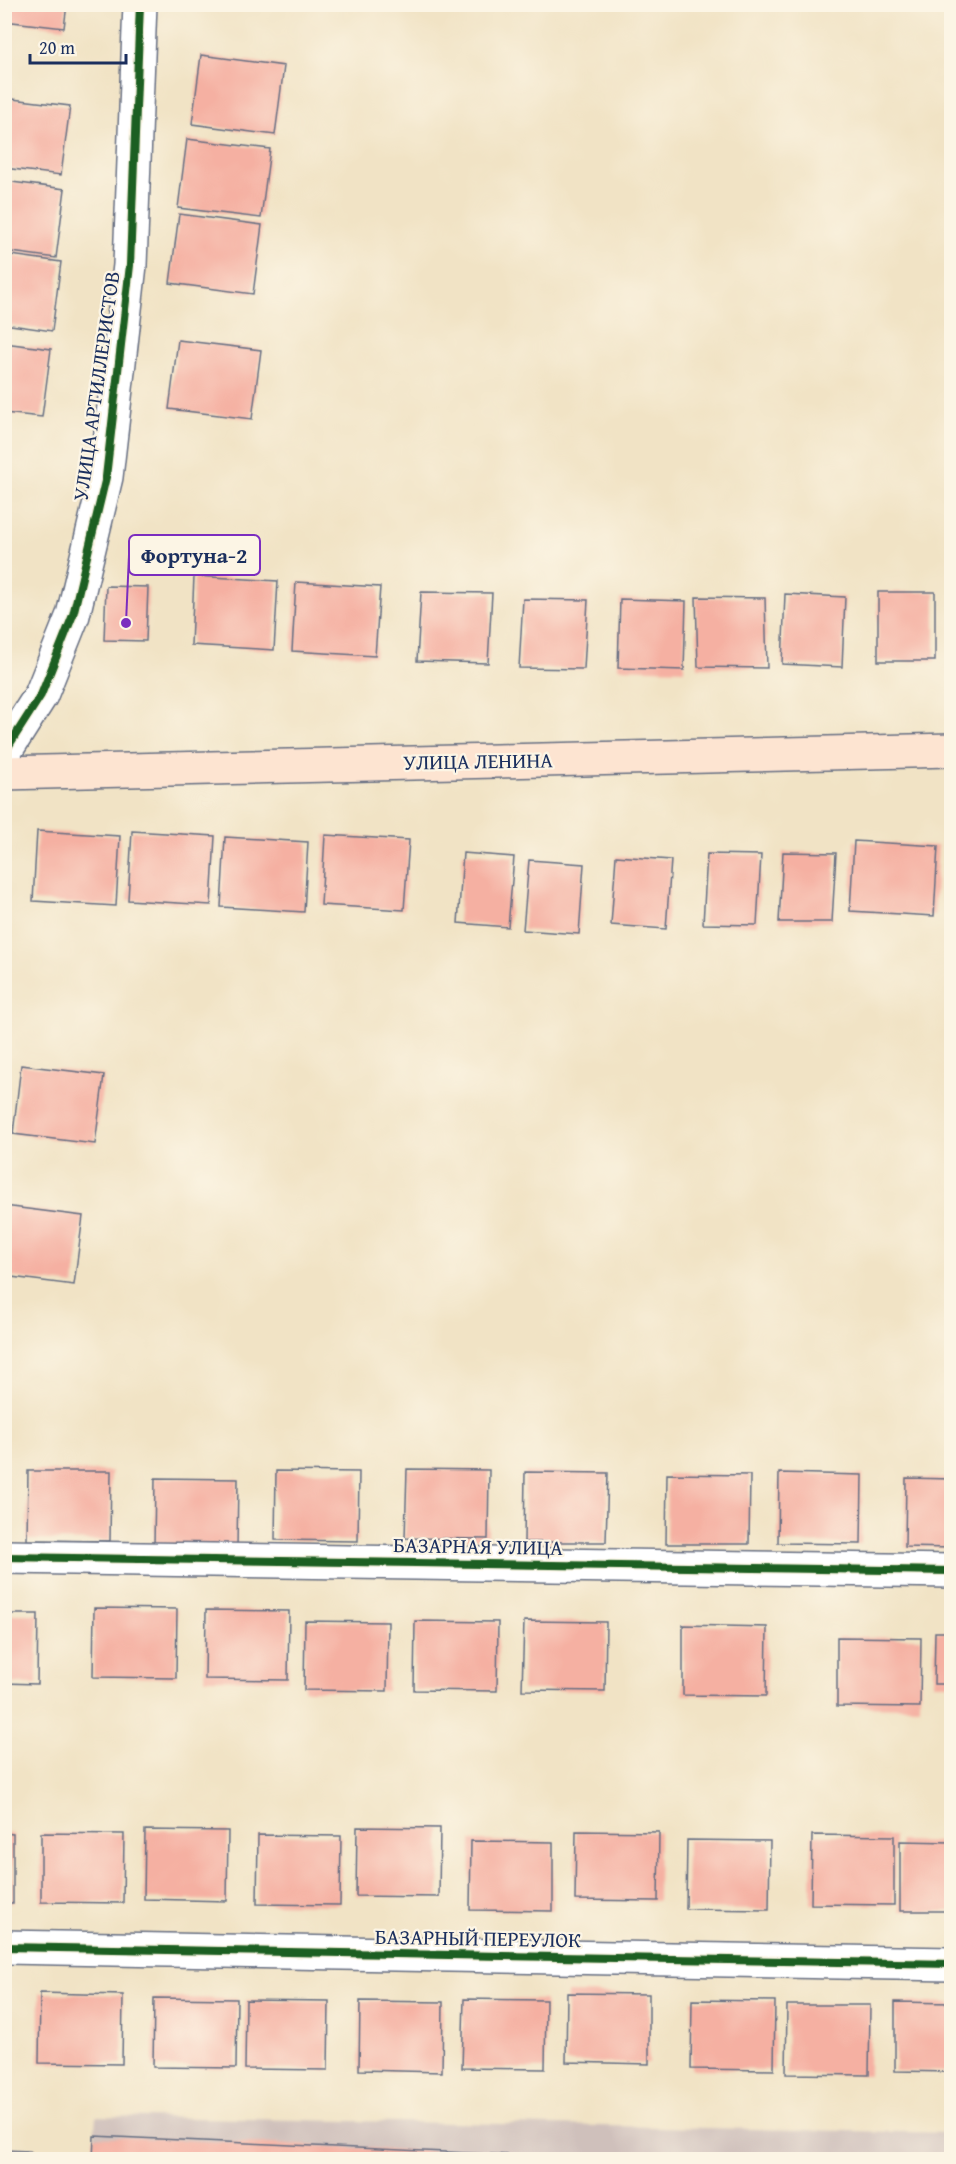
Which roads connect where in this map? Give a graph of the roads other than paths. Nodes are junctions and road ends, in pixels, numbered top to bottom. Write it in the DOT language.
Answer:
graph roads {
  1 [pos="140,4"];
  2 [pos="951,750"];
  3 [pos="4,753"];
  4 [pos="4,772"];
  5 [pos="4,1557"];
  6 [pos="951,1570"];
  7 [pos="4,1947"];
  8 [pos="951,1964"];
  1 -- 3 [label="street, УЛИЦА АРТИЛЛЕРИСТОВ"];
  2 -- 4 [label="main road, УЛИЦА ЛЕНИНА"];
  5 -- 6 [label="street, БАЗАРНАЯ УЛИЦА"];
  7 -- 8 [label="street, БАЗАРНЫЙ ПЕРЕУЛОК"];
}
